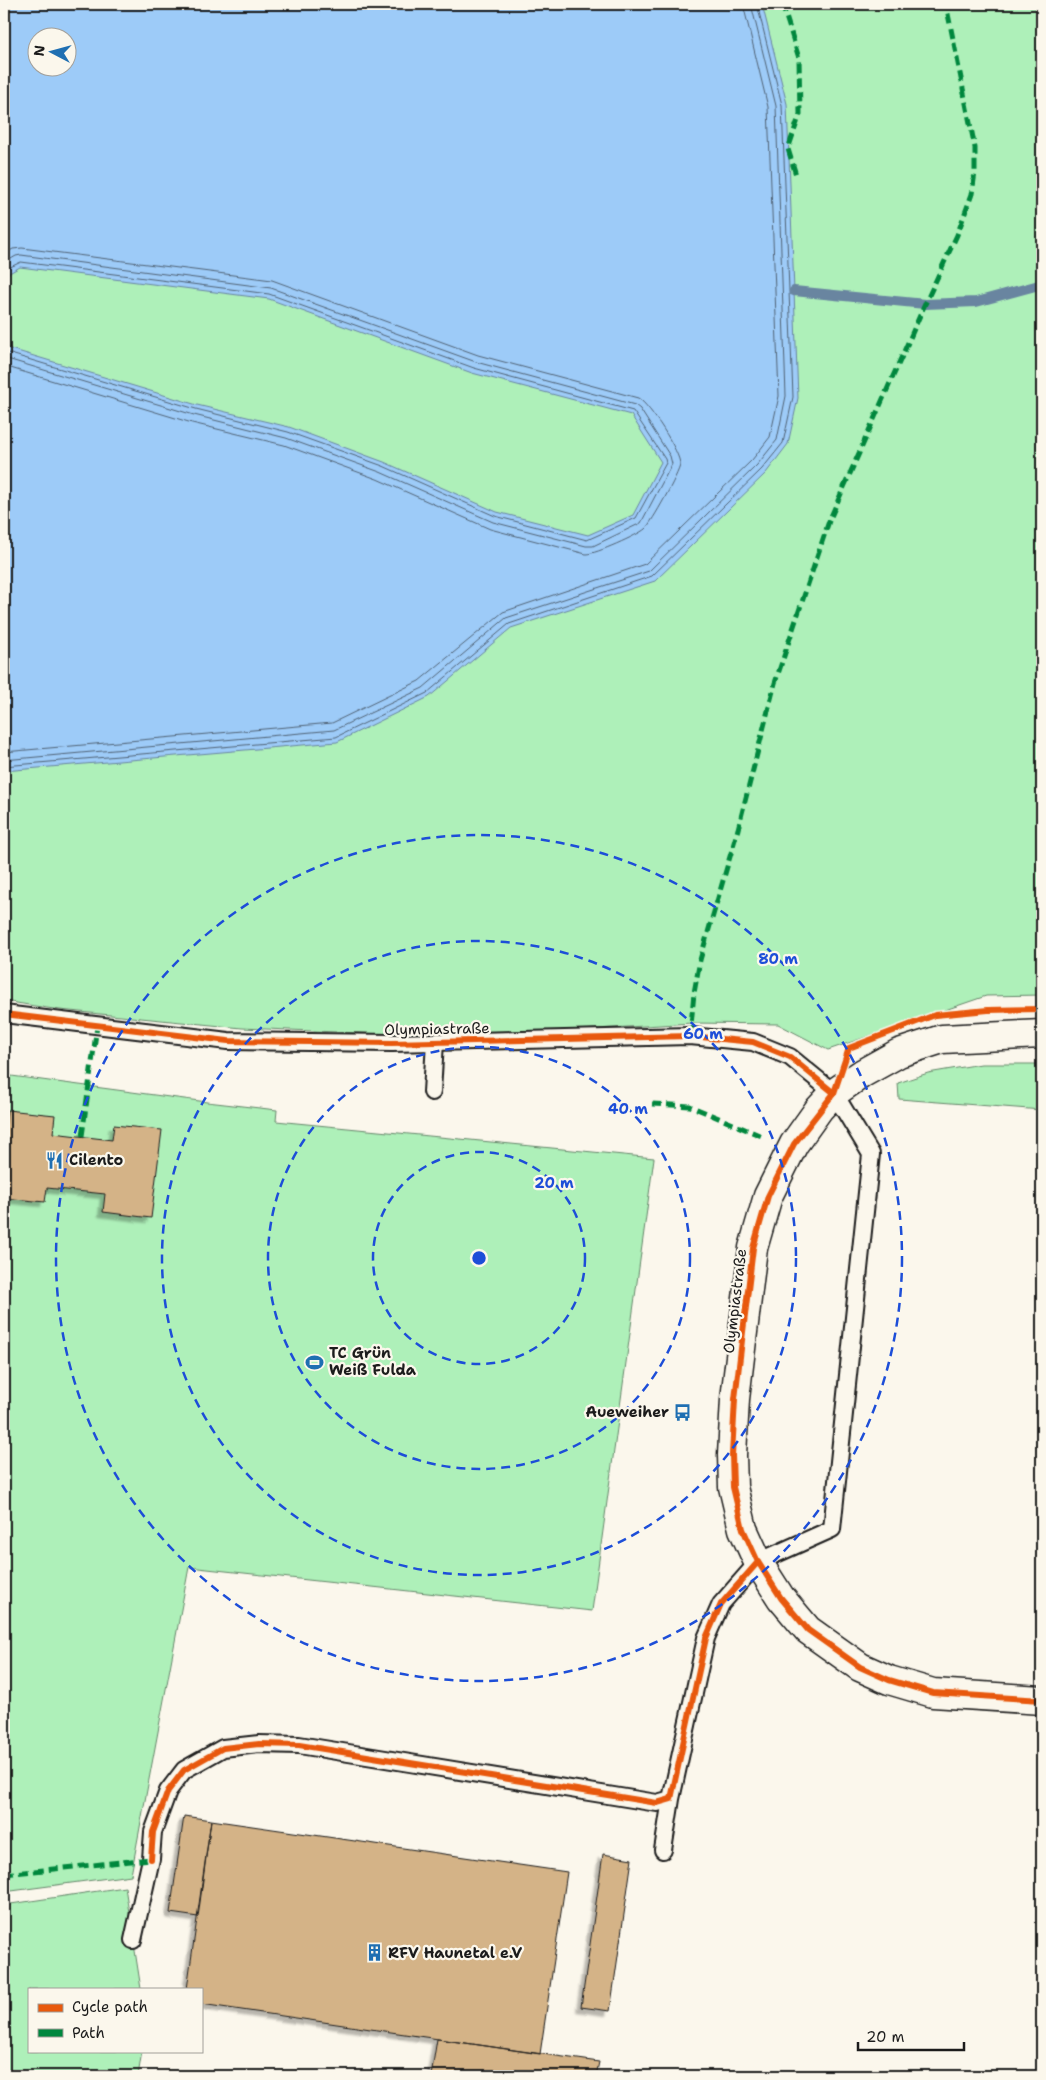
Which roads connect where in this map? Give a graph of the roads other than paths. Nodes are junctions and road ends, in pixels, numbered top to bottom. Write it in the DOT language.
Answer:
graph roads {
  1 [pos="4,1014"];
  2 [pos="1042,1034"];
  3 [pos="434,1042"];
  4 [pos="432,1092"];
  5 [pos="834,1092"];
  6 [pos="758,1562"];
  7 [pos="1042,1700"];
  8 [pos="664,1801"];
  9 [pos="663,1850"];
  10 [pos="133,1940"];
  1 -- 3 [label="lane, Olympiastraße"];
  2 -- 5 [label="street, Olympiastraße"];
  3 -- 4 [label="lane"];
  3 -- 5 [label="lane, Olympiastraße"];
  5 -- 6 [label="street, Olympiastraße"];
  5 -- 6 [label="lane"];
  6 -- 7 [label="street, Olympiastraße"];
  6 -- 8 [label="lane"];
  8 -- 9 [label="lane"];
  8 -- 10 [label="lane"];
}
